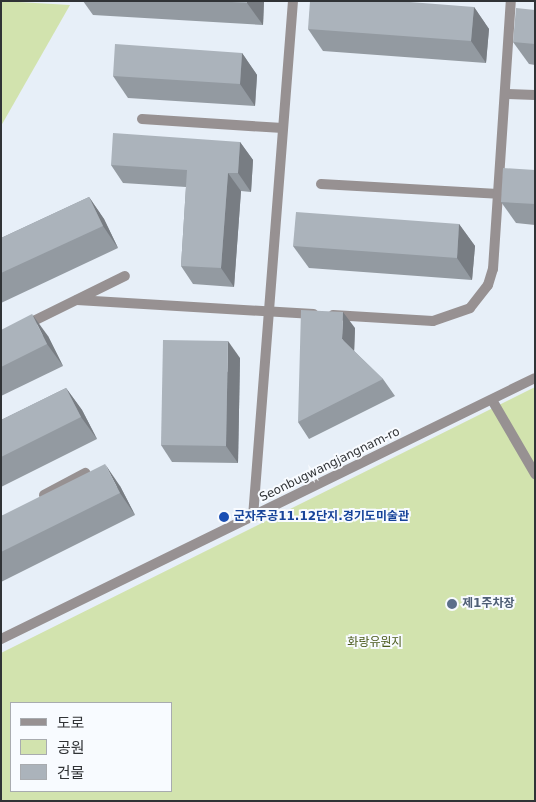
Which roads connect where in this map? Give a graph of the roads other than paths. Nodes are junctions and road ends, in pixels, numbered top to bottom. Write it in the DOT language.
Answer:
graph roads {
  1 [pos="293,1"];
  2 [pos="511,1"];
  3 [pos="505,94"];
  4 [pos="535,96"];
  5 [pos="142,119"];
  6 [pos="284,128"];
  7 [pos="321,184"];
  8 [pos="498,194"];
  9 [pos="125,276"];
  10 [pos="77,300"];
  11 [pos="269,311"];
  12 [pos="1,337"];
  13 [pos="535,378"];
  14 [pos="492,400"];
  15 [pos="85,473"];
  16 [pos="535,474"];
  17 [pos="35,500"];
  18 [pos="253,516"];
  19 [pos="1,639"];
  1 -- 6 [label="street"];
  2 -- 3 [label="street"];
  3 -- 4 [label="street"];
  3 -- 8 [label="street"];
  5 -- 6 [label="street"];
  6 -- 11 [label="street"];
  7 -- 8 [label="street"];
  8 -- 11 [label="street"];
  9 -- 10 [label="street"];
  10 -- 11 [label="street"];
  10 -- 12 [label="street"];
  11 -- 18 [label="street"];
  13 -- 14 [label="street, Seonbugwangjangnam-ro"];
  14 -- 16 [label="street"];
  14 -- 18 [label="street, Seonbugwangjangnam-ro"];
  15 -- 17 [label="street"];
  18 -- 19 [label="street, Seonbugwangjangnam-ro"];
}
